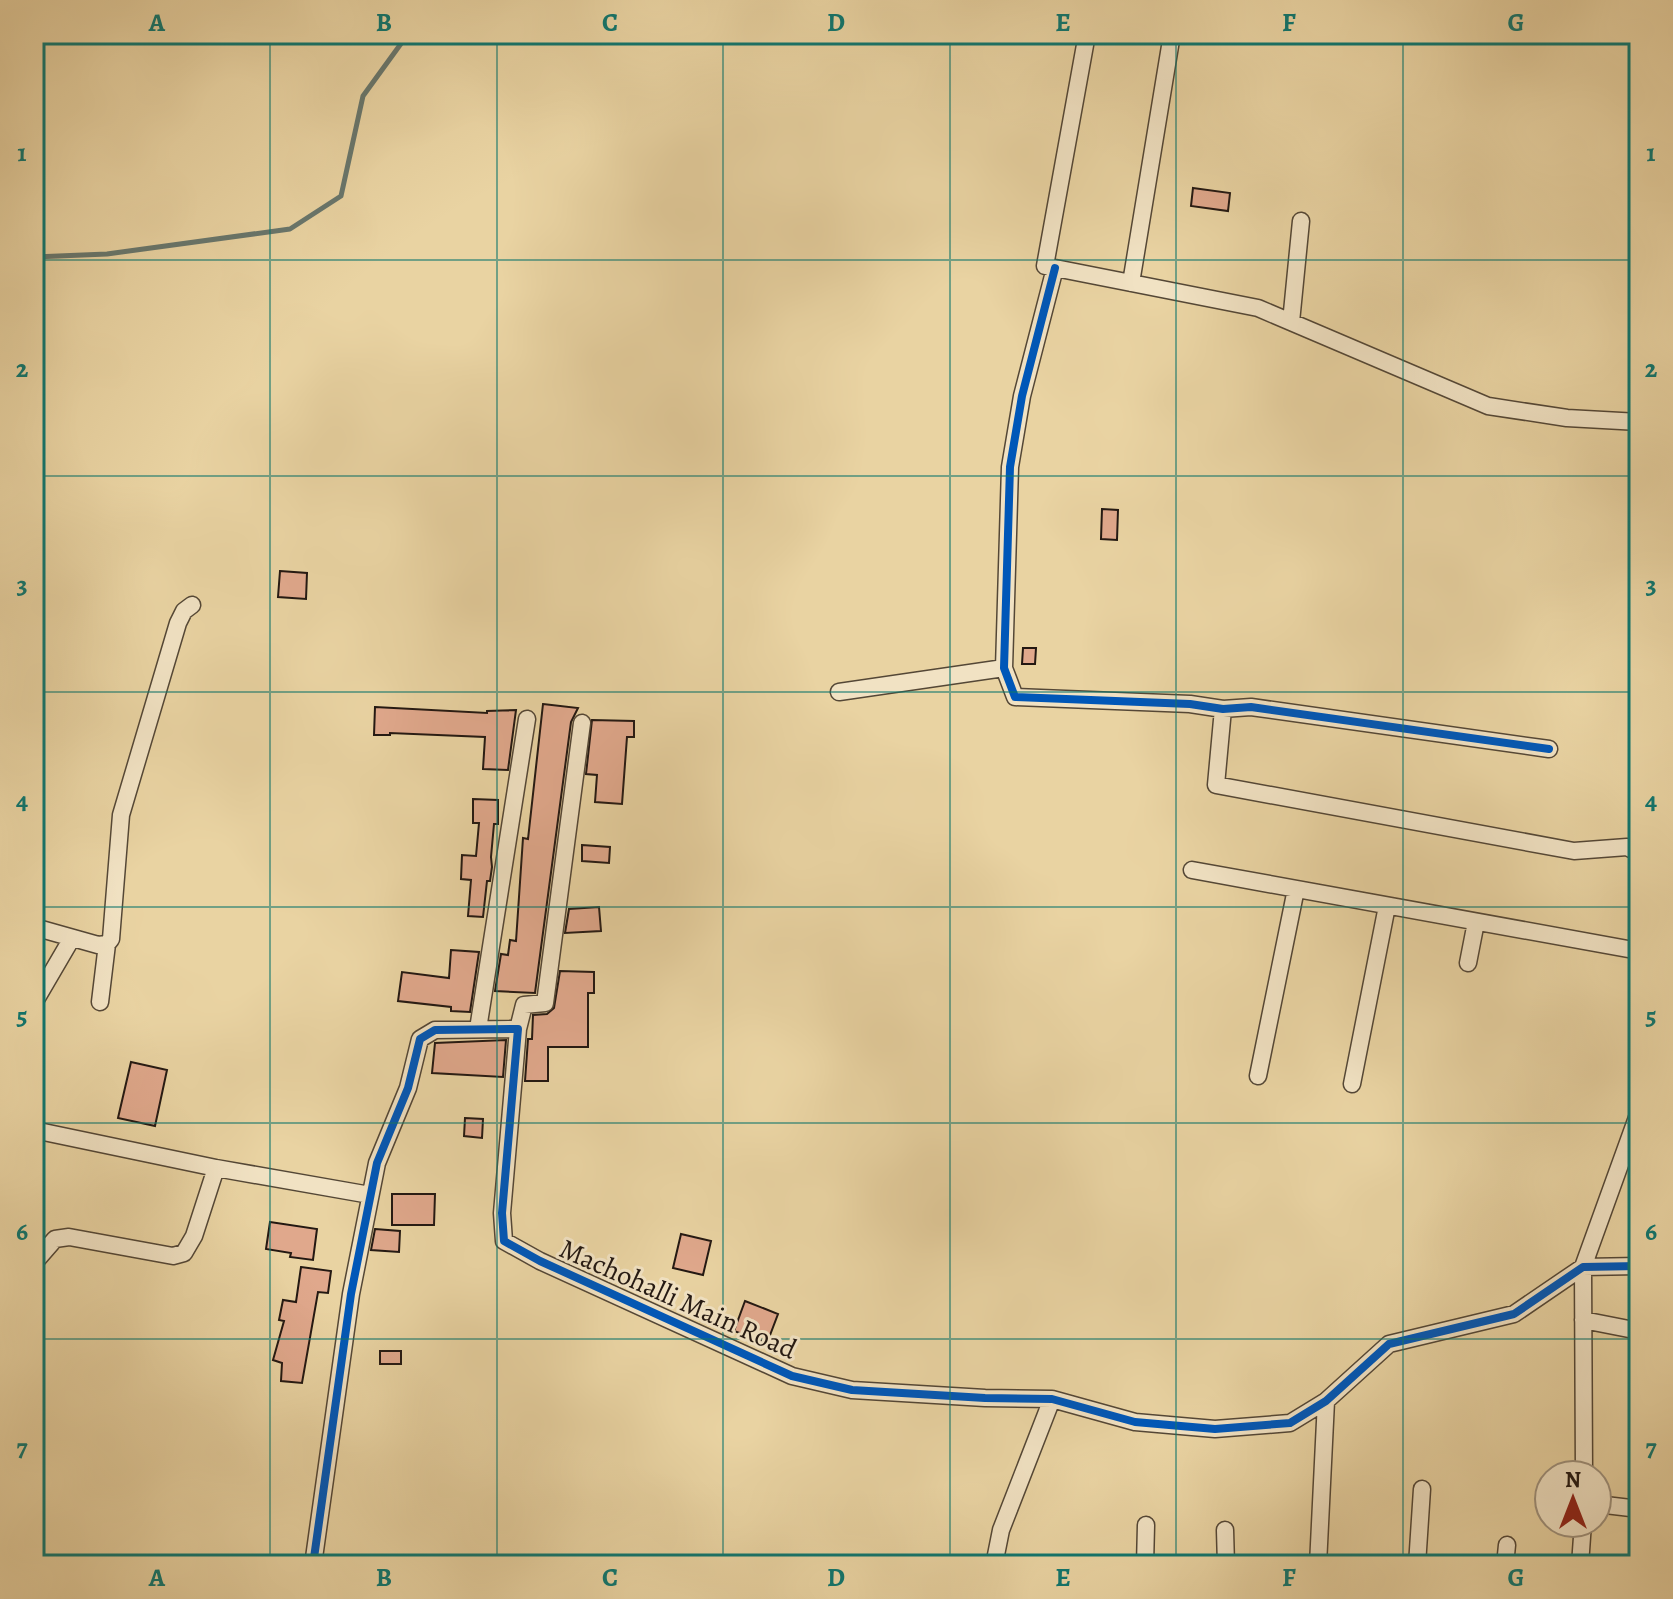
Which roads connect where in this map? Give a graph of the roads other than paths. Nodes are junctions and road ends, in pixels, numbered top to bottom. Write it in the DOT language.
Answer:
graph roads {
  1 [pos="1087,34"];
  2 [pos="1172,34"];
  3 [pos="1301,221"];
  4 [pos="1055,268"];
  5 [pos="1131,283"];
  6 [pos="1291,322"];
  7 [pos="1639,422"];
  8 [pos="192,605"];
  9 [pos="1004,668"];
  10 [pos="839,692"];
  11 [pos="1223,709"];
  12 [pos="527,719"];
  13 [pos="582,723"];
  14 [pos="1549,749"];
  15 [pos="1639,853"];
  16 [pos="1192,870"];
  17 [pos="1296,889"];
  18 [pos="1387,906"];
  19 [pos="1476,922"];
  20 [pos="34,927"];
  21 [pos="72,938"];
  22 [pos="107,944"];
  23 [pos="1639,951"];
  24 [pos="1468,963"];
  25 [pos="100,1002"];
  26 [pos="34,1003"];
  27 [pos="478,1029"];
  28 [pos="518,1029"];
  29 [pos="1258,1076"];
  30 [pos="1352,1084"];
  31 [pos="1639,1112"];
  32 [pos="34,1130"];
  33 [pos="216,1168"];
  34 [pos="370,1195"];
  35 [pos="35,1262"];
  36 [pos="1639,1266"];
  37 [pos="1583,1267"];
  38 [pos="1583,1320"];
  39 [pos="1639,1331"];
  40 [pos="1052,1399"];
  41 [pos="1326,1401"];
  42 [pos="1584,1459"];
  43 [pos="1422,1489"];
  44 [pos="1613,1506"];
  45 [pos="1639,1509"];
  46 [pos="1146,1525"];
  47 [pos="1225,1530"];
  48 [pos="1582,1539"];
  49 [pos="1507,1545"];
  50 [pos="313,1565"];
  51 [pos="994,1565"];
  52 [pos="1145,1565"];
  53 [pos="1226,1565"];
  54 [pos="1318,1565"];
  55 [pos="1417,1565"];
  56 [pos="1505,1565"];
  57 [pos="1580,1565"];
  1 -- 4 [label="street"];
  2 -- 5 [label="street"];
  3 -- 6 [label="street"];
  4 -- 5 [label="street"];
  4 -- 9 [label="street"];
  5 -- 6 [label="street"];
  6 -- 7 [label="street"];
  8 -- 22 [label="street"];
  9 -- 10 [label="street"];
  9 -- 11 [label="street"];
  11 -- 14 [label="street"];
  11 -- 15 [label="street"];
  12 -- 27 [label="street"];
  13 -- 28 [label="street"];
  16 -- 17 [label="street"];
  17 -- 18 [label="street"];
  17 -- 29 [label="street"];
  18 -- 19 [label="street"];
  18 -- 30 [label="street"];
  19 -- 23 [label="street"];
  19 -- 24 [label="street"];
  20 -- 21 [label="street"];
  21 -- 22 [label="street"];
  21 -- 26 [label="street"];
  22 -- 25 [label="street"];
  27 -- 28 [label="street"];
  27 -- 34 [label="street"];
  28 -- 40 [label="street, Machohalli Main Road"];
  31 -- 37 [label="street"];
  32 -- 33 [label="street"];
  33 -- 34 [label="street"];
  33 -- 35 [label="street"];
  34 -- 50 [label="street"];
  36 -- 37 [label="street"];
  37 -- 38 [label="street"];
  37 -- 41 [label="street, Machohalli Main Road"];
  38 -- 39 [label="street"];
  38 -- 42 [label="street"];
  40 -- 41 [label="street, Machohalli Main Road"];
  40 -- 51 [label="street"];
  41 -- 54 [label="street"];
  43 -- 55 [label="street"];
  44 -- 45 [label="street"];
  46 -- 52 [label="street"];
  47 -- 53 [label="street"];
  48 -- 57 [label="street"];
  49 -- 56 [label="street"];
}
